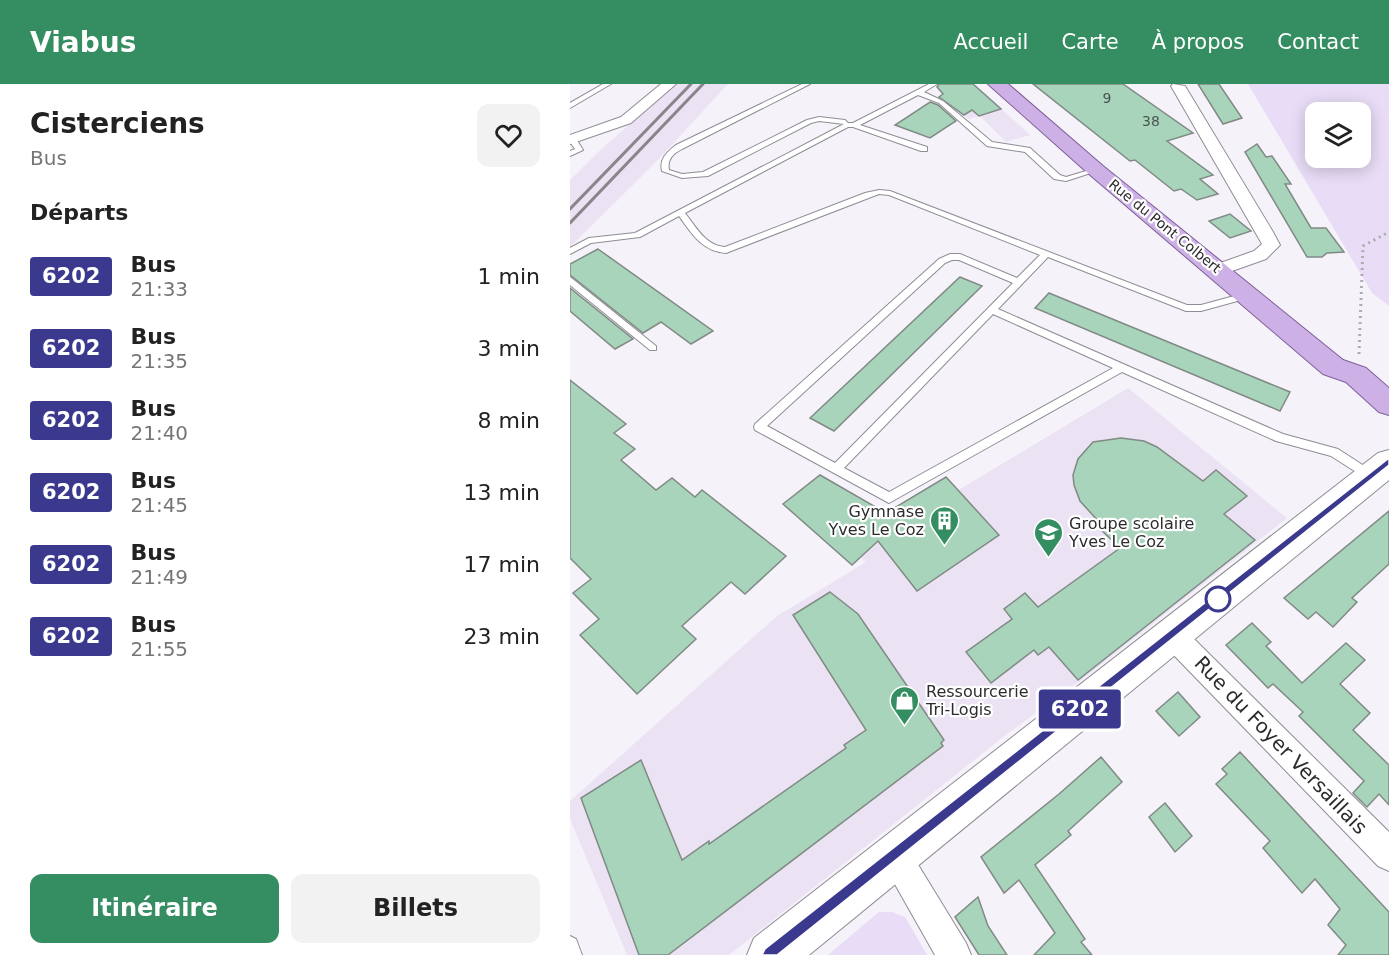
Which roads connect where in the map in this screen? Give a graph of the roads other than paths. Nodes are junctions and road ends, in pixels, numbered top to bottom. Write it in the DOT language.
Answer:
graph roads {
  1 [pos="608,84"];
  2 [pos="669,84"];
  3 [pos="807,84"];
  4 [pos="934,84"];
  5 [pos="997,84"];
  6 [pos="1178,86"];
  7 [pos="918,88"];
  8 [pos="570,106"];
  9 [pos="849,124"];
  10 [pos="570,144"];
  11 [pos="924,149"];
  12 [pos="1096,170"];
  13 [pos="681,213"];
  14 [pos="570,251"];
  15 [pos="1046,254"];
  16 [pos="1218,270"];
  17 [pos="570,280"];
  18 [pos="1019,282"];
  19 [pos="1249,295"];
  20 [pos="992,310"];
  21 [pos="653,348"];
  22 [pos="1334,367"];
  23 [pos="1121,368"];
  24 [pos="1389,404"];
  25 [pos="1389,427"];
  26 [pos="836,469"];
  27 [pos="1380,469"];
  28 [pos="1173,635"];
  29 [pos="1389,855"];
  30 [pos="896,856"];
  31 [pos="570,945"];
  32 [pos="573,955"];
  33 [pos="771,955"];
  34 [pos="954,955"];
  1 -- 8 [label="lane"];
  2 -- 10 [label="street"];
  3 -- 9 [label="lane"];
  4 -- 7 [label="lane"];
  5 -- 12 [label="main road, Rue du Pont Colbert"];
  6 -- 16 [label="street"];
  7 -- 9 [label="lane"];
  7 -- 12 [label="lane"];
  9 -- 11 [label="lane"];
  9 -- 13 [label="lane"];
  12 -- 16 [label="main road, Rue du Pont Colbert"];
  13 -- 14 [label="lane"];
  13 -- 15 [label="lane"];
  15 -- 18 [label="lane"];
  15 -- 19 [label="lane"];
  16 -- 19 [label="main road, Rue du Pont Colbert"];
  17 -- 21 [label="lane"];
  18 -- 20 [label="lane"];
  18 -- 26 [label="lane"];
  19 -- 22 [label="main road, Rue du Pont Colbert"];
  20 -- 23 [label="lane"];
  20 -- 26 [label="lane"];
  22 -- 24 [label="main road, Rue du Pont Colbert"];
  22 -- 25 [label="main road, Rue du Pont Colbert"];
  23 -- 26 [label="lane"];
  23 -- 27 [label="lane"];
  27 -- 28 [label="main road"];
  28 -- 29 [label="street, Rue du Foyer Versaillais"];
  28 -- 30 [label="main road"];
  30 -- 33 [label="main road"];
  30 -- 34 [label="street"];
  31 -- 32 [label="lane"];
}
